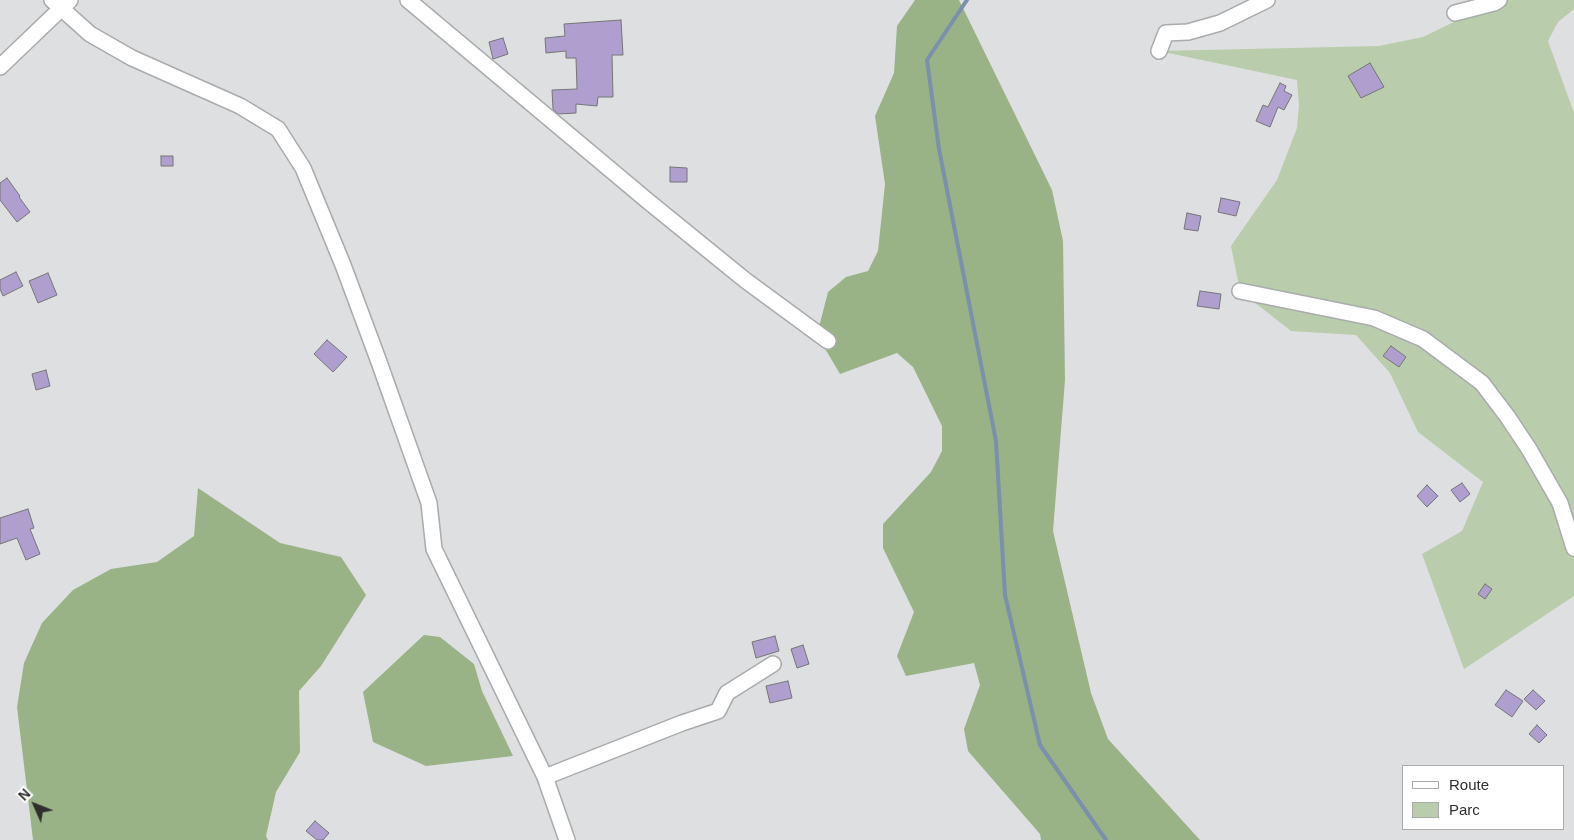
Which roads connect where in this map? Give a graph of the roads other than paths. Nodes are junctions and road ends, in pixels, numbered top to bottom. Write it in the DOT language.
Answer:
graph roads {
  1 [pos="408,0"];
  2 [pos="1267,0"];
  3 [pos="1499,0"];
  4 [pos="61,3"];
  5 [pos="1455,12"];
  6 [pos="1159,51"];
  7 [pos="0,67"];
  8 [pos="1240,292"];
  9 [pos="828,340"];
  10 [pos="1574,548"];
  11 [pos="773,664"];
  12 [pos="545,777"];
  13 [pos="567,840"];
  1 -- 9 [label="street"];
  2 -- 6 [label="street"];
  3 -- 5 [label="street"];
  4 -- 7 [label="street"];
  4 -- 12 [label="street"];
  8 -- 10 [label="street"];
  11 -- 12 [label="street"];
  12 -- 13 [label="street"];
}
